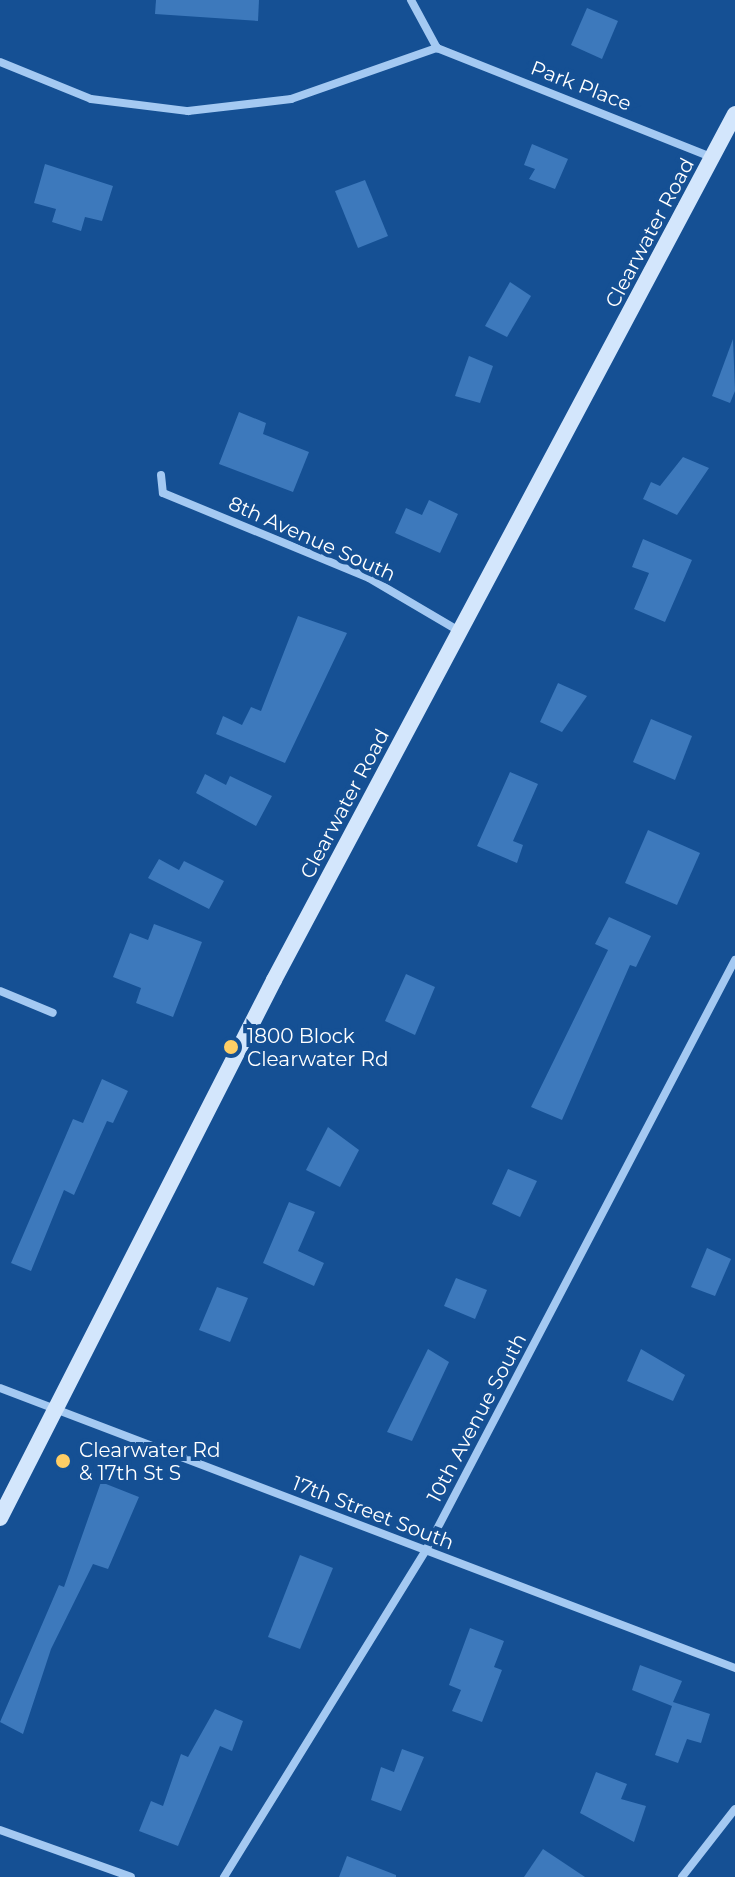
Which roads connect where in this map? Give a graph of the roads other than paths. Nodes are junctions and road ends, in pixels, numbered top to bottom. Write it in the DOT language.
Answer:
graph roads {
  1 [pos="411,0"];
  2 [pos="437,48"];
  3 [pos="0,62"];
  4 [pos="735,114"];
  5 [pos="713,158"];
  6 [pos="161,475"];
  7 [pos="460,631"];
  8 [pos="735,960"];
  9 [pos="0,991"];
  10 [pos="53,1013"];
  11 [pos="0,1388"];
  12 [pos="57,1410"];
  13 [pos="0,1518"];
  14 [pos="426,1550"];
  15 [pos="735,1668"];
  16 [pos="735,1809"];
  17 [pos="0,1830"];
  18 [pos="131,1877"];
  19 [pos="224,1877"];
  20 [pos="682,1877"];
  1 -- 2 [label="street"];
  2 -- 3 [label="street"];
  2 -- 5 [label="street, Park Place"];
  4 -- 5 [label="street, Clearwater Road"];
  5 -- 7 [label="street, Clearwater Road"];
  6 -- 7 [label="street, 8th Avenue South"];
  7 -- 12 [label="street, Clearwater Road"];
  8 -- 14 [label="street, 10th Avenue South"];
  9 -- 10 [label="street"];
  11 -- 12 [label="street, 17th Street South"];
  12 -- 13 [label="street, Clearwater Road"];
  12 -- 14 [label="street, 17th Street South"];
  14 -- 15 [label="street, 17th Street South"];
  14 -- 19 [label="street, 10th Avenue South"];
  16 -- 20 [label="street"];
  17 -- 18 [label="street"];
}
